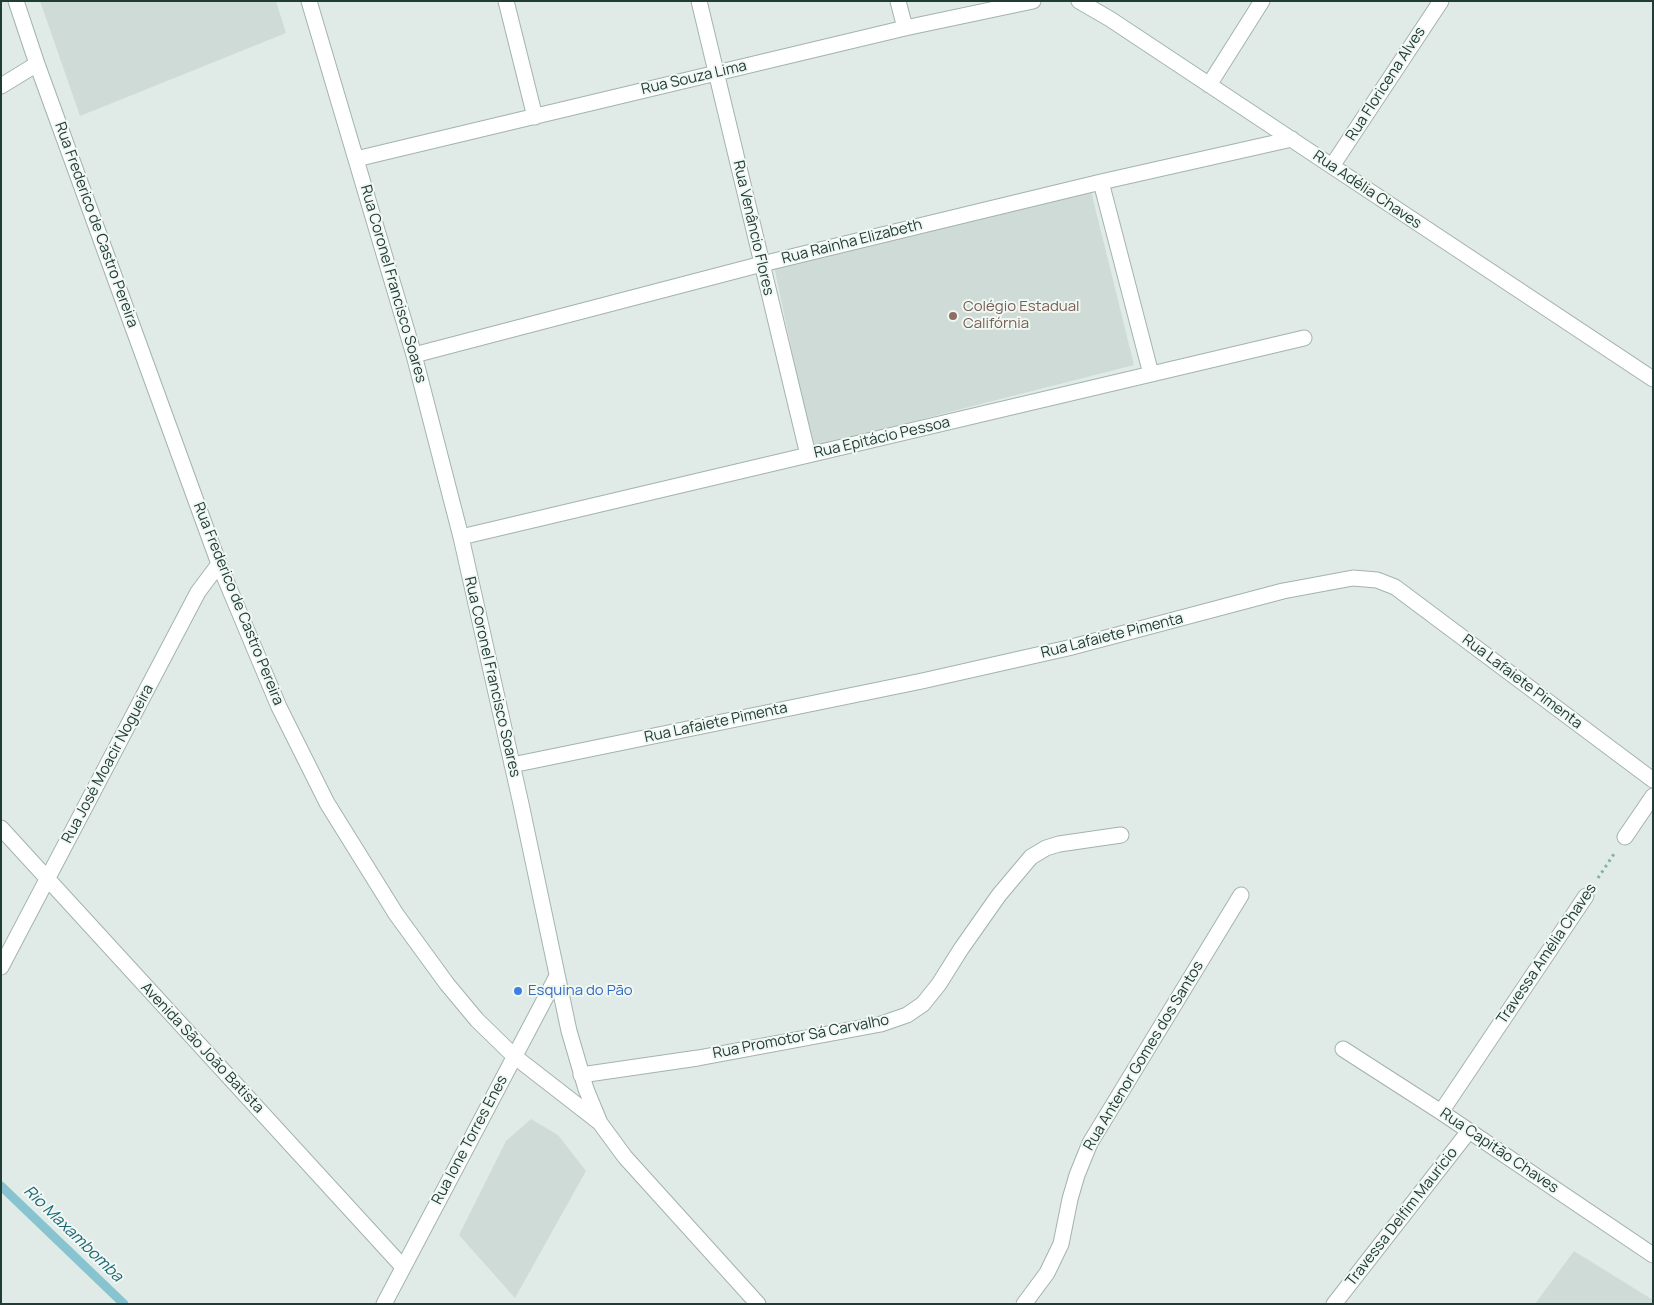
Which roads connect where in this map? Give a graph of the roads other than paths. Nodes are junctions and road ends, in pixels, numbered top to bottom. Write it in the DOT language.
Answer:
graph roads {
  1 [pos="16,1"];
  2 [pos="309,1"];
  3 [pos="506,1"];
  4 [pos="699,1"];
  5 [pos="898,1"];
  6 [pos="1033,1"];
  7 [pos="1080,1"];
  8 [pos="1262,1"];
  9 [pos="1440,1"];
  10 [pos="905,28"];
  11 [pos="37,64"];
  12 [pos="716,74"];
  13 [pos="1209,85"];
  14 [pos="1,86"];
  15 [pos="535,117"];
  16 [pos="1292,140"];
  17 [pos="356,159"];
  18 [pos="1332,166"];
  19 [pos="1101,182"];
  20 [pos="762,264"];
  21 [pos="1304,338"];
  22 [pos="414,355"];
  23 [pos="1151,374"];
  24 [pos="1653,379"];
  25 [pos="808,455"];
  26 [pos="461,537"];
  27 [pos="219,564"];
  28 [pos="512,765"];
  29 [pos="1653,780"];
  30 [pos="1653,796"];
  31 [pos="1,828"];
  32 [pos="1121,835"];
  33 [pos="1625,837"];
  34 [pos="48,880"];
  35 [pos="1241,895"];
  36 [pos="1586,896"];
  37 [pos="1,966"];
  38 [pos="557,976"];
  39 [pos="1343,1048"];
  40 [pos="514,1056"];
  41 [pos="581,1075"];
  42 [pos="1441,1112"];
  43 [pos="600,1123"];
  44 [pos="1469,1131"];
  45 [pos="1653,1255"];
  46 [pos="403,1267"];
  47 [pos="384,1304"];
  48 [pos="758,1304"];
  49 [pos="1024,1304"];
  50 [pos="1334,1304"];
  1 -- 11 [label="street, Rua Frederico de Castro Pereira"];
  2 -- 17 [label="street, Rua Coronel Francisco Soares"];
  3 -- 15 [label="street"];
  4 -- 12 [label="street, Rua Venâncio Flores"];
  5 -- 10 [label="street"];
  6 -- 10 [label="street, Rua Souza Lima"];
  7 -- 13 [label="street, Rua Adélia Chaves"];
  8 -- 13 [label="street"];
  9 -- 18 [label="street, Rua Floricena Alves"];
  10 -- 12 [label="street, Rua Souza Lima"];
  11 -- 14 [label="street"];
  11 -- 27 [label="street, Rua Frederico de Castro Pereira"];
  12 -- 15 [label="street, Rua Souza Lima"];
  12 -- 20 [label="street, Rua Venâncio Flores"];
  13 -- 16 [label="street, Rua Adélia Chaves"];
  15 -- 17 [label="street, Rua Souza Lima"];
  16 -- 18 [label="street, Rua Adélia Chaves"];
  16 -- 19 [label="street, Rua Rainha Elizabeth"];
  17 -- 22 [label="street, Rua Coronel Francisco Soares"];
  18 -- 24 [label="street, Rua Adélia Chaves"];
  19 -- 20 [label="street, Rua Rainha Elizabeth"];
  19 -- 23 [label="street"];
  20 -- 22 [label="street, Rua Rainha Elizabeth"];
  20 -- 25 [label="street, Rua Venâncio Flores"];
  21 -- 23 [label="street, Rua Epitácio Pessoa"];
  22 -- 26 [label="street, Rua Coronel Francisco Soares"];
  23 -- 25 [label="street, Rua Epitácio Pessoa"];
  25 -- 26 [label="street, Rua Epitácio Pessoa"];
  26 -- 28 [label="street, Rua Coronel Francisco Soares"];
  27 -- 34 [label="street, Rua José Moacir Nogueira"];
  27 -- 40 [label="street, Rua Frederico de Castro Pereira"];
  28 -- 29 [label="street, Rua Lafaiete Pimenta"];
  28 -- 38 [label="street, Rua Coronel Francisco Soares"];
  30 -- 33 [label="street"];
  31 -- 34 [label="street, Avenida São João Batista"];
  32 -- 41 [label="street, Rua Promotor Sá Carvalho"];
  34 -- 37 [label="street, Rua José Moacir Nogueira"];
  34 -- 46 [label="street, Avenida São João Batista"];
  35 -- 49 [label="street, Rua Antenor Gomes dos Santos"];
  36 -- 42 [label="street, Travessa Amélia Chaves"];
  38 -- 40 [label="street, Rua Ione Torres Enes"];
  38 -- 41 [label="street, Rua Coronel Francisco Soares"];
  39 -- 42 [label="street, Rua Capitão Chaves"];
  40 -- 43 [label="street, Rua Frederico de Castro Pereira"];
  40 -- 46 [label="street, Rua Ione Torres Enes"];
  41 -- 43 [label="street, Rua Coronel Francisco Soares"];
  42 -- 44 [label="street, Rua Capitão Chaves"];
  43 -- 48 [label="street, Rua Coronel Francisco Soares"];
  44 -- 45 [label="street, Rua Capitão Chaves"];
  44 -- 50 [label="street, Travessa Delfim Maurício"];
  46 -- 47 [label="street, Rua Ione Torres Enes"];
}
